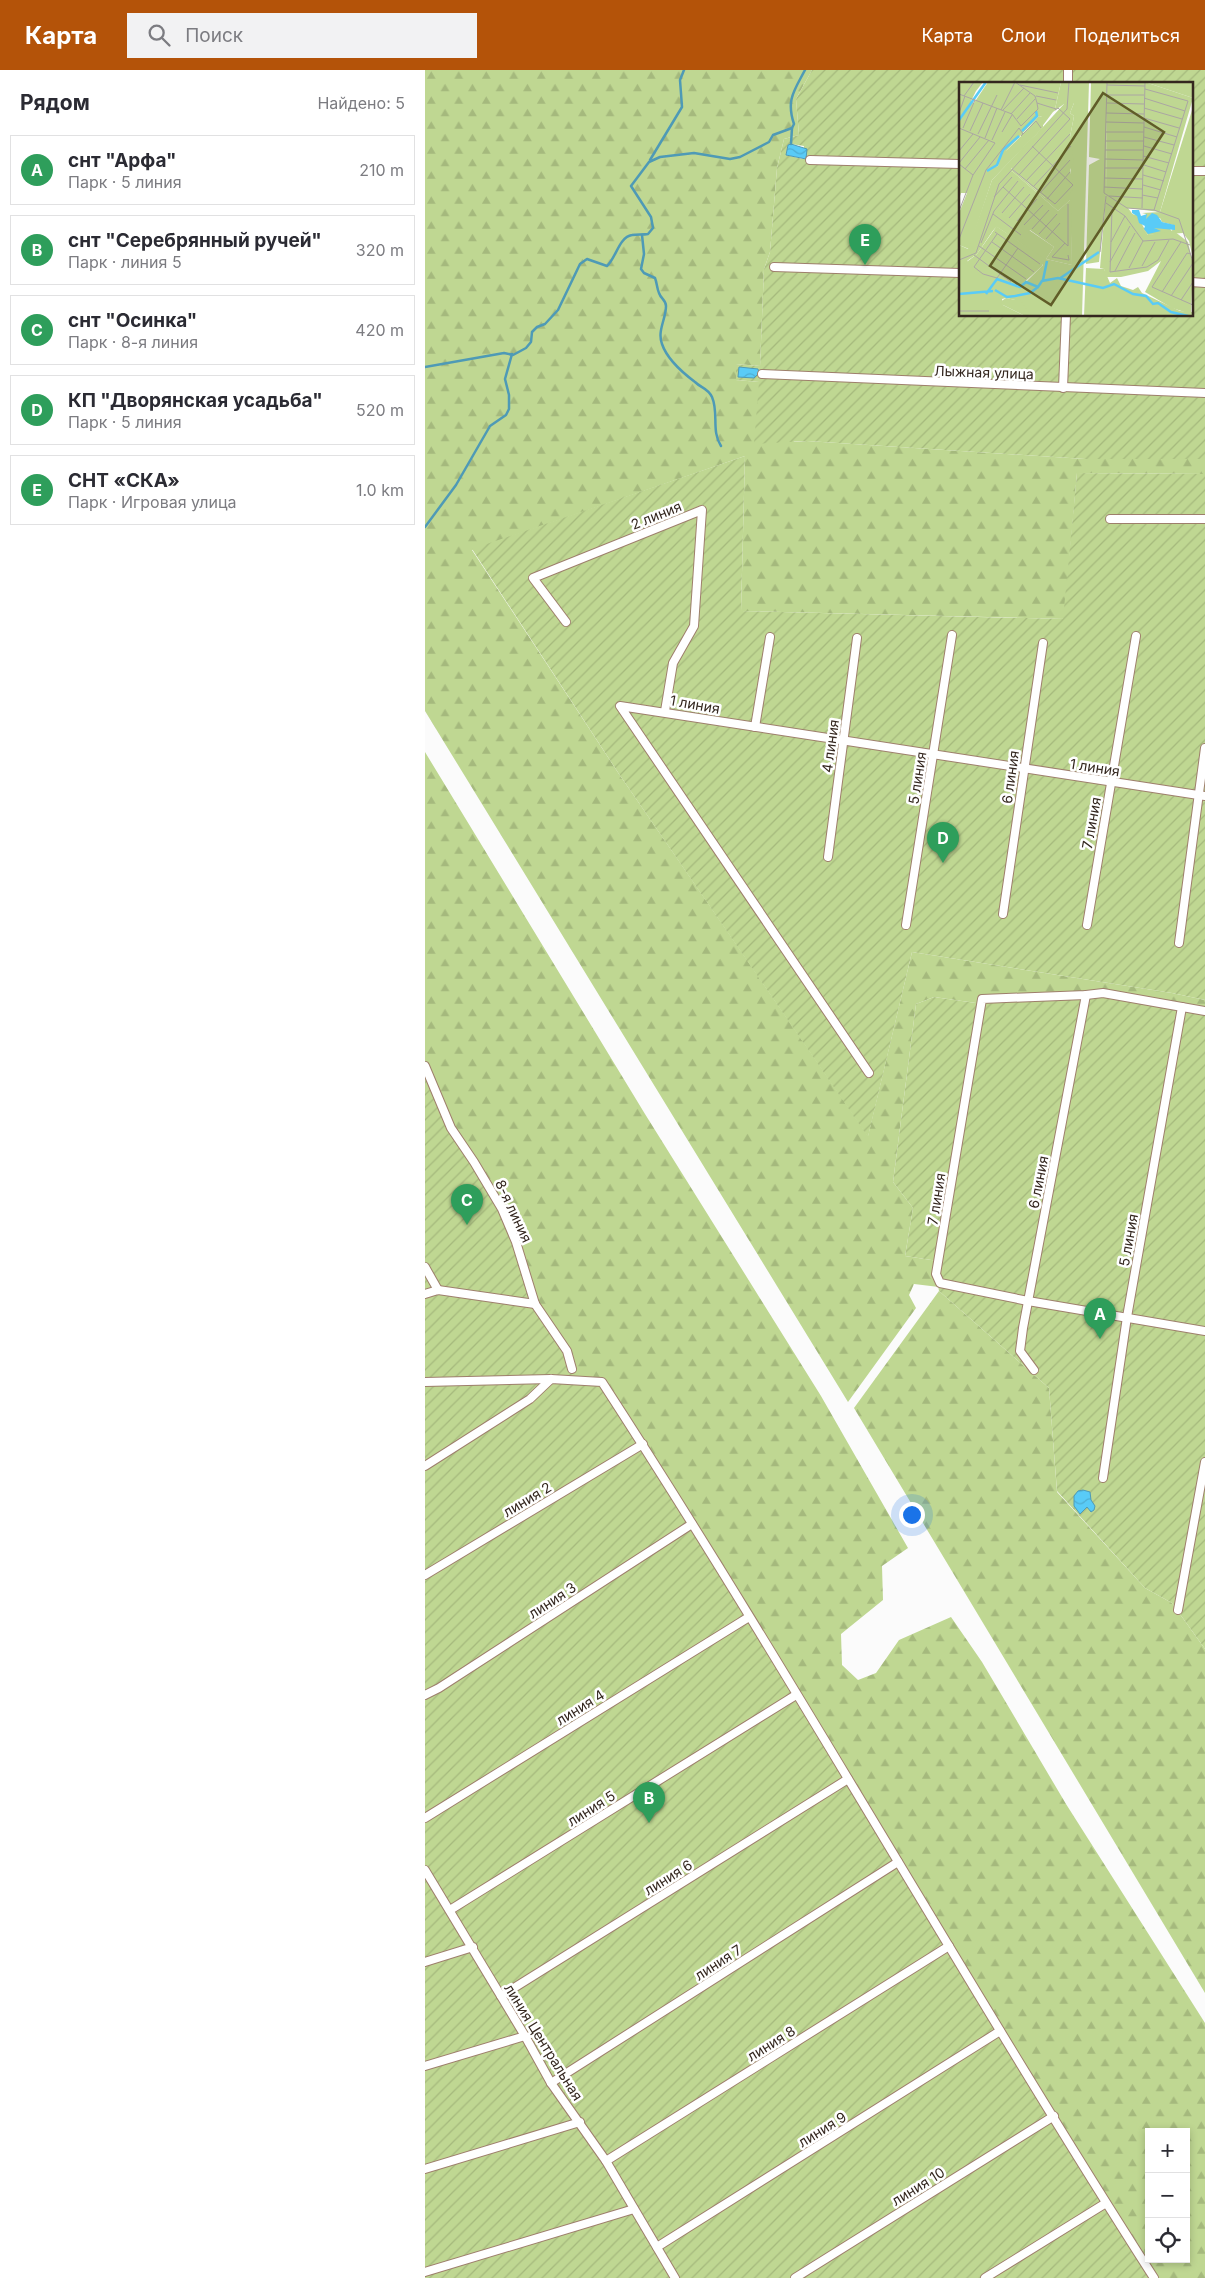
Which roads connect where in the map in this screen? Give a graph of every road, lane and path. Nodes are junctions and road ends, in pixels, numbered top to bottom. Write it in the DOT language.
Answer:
graph roads {
  1 [pos="810,160"];
  2 [pos="959,164"];
  3 [pos="775,267"];
  4 [pos="959,273"];
  5 [pos="1065,316"];
  6 [pos="762,374"];
  7 [pos="1063,388"];
  8 [pos="1205,394"];
  9 [pos="1110,519"];
  10 [pos="1205,519"];
  11 [pos="566,622"];
  12 [pos="952,635"];
  13 [pos="770,636"];
  14 [pos="1136,636"];
  15 [pos="857,638"];
  16 [pos="1043,643"];
  17 [pos="665,711"];
  18 [pos="755,727"];
  19 [pos="844,741"];
  20 [pos="1205,748"];
  21 [pos="934,754"];
  22 [pos="1023,768"];
  23 [pos="1111,782"];
  24 [pos="1201,796"];
  25 [pos="828,857"];
  26 [pos="1003,914"];
  27 [pos="905,925"];
  28 [pos="1087,925"];
  29 [pos="1179,943"];
  30 [pos="1086,995"];
  31 [pos="1182,1007"];
  32 [pos="1205,1011"];
  33 [pos="425,1066"];
  34 [pos="869,1073"];
  35 [pos="425,1267"];
  36 [pos="438,1290"];
  37 [pos="425,1294"];
  38 [pos="1028,1301"];
  39 [pos="535,1304"];
  40 [pos="1127,1317"];
  41 [pos="1205,1331"];
  42 [pos="572,1370"];
  43 [pos="1034,1370"];
  44 [pos="551,1379"];
  45 [pos="425,1382"];
  46 [pos="643,1444"];
  47 [pos="1205,1462"];
  48 [pos="425,1466"];
  49 [pos="1103,1478"];
  50 [pos="692,1524"];
  51 [pos="425,1575"];
  52 [pos="1178,1610"];
  53 [pos="749,1617"];
  54 [pos="425,1695"];
  55 [pos="796,1695"];
  56 [pos="847,1780"];
  57 [pos="425,1818"];
  58 [pos="898,1862"];
  59 [pos="425,1870"];
  60 [pos="450,1910"];
  61 [pos="949,1946"];
  62 [pos="473,1947"];
  63 [pos="425,1962"];
  64 [pos="501,1996"];
  65 [pos="1000,2031"];
  66 [pos="525,2036"];
  67 [pos="425,2066"];
  68 [pos="551,2083"];
  69 [pos="1054,2116"];
  70 [pos="580,2122"];
  71 [pos="606,2161"];
  72 [pos="425,2169"];
  73 [pos="1106,2203"];
  74 [pos="634,2209"];
  75 [pos="657,2247"];
  76 [pos="425,2272"];
  77 [pos="675,2278"];
  78 [pos="795,2278"];
  79 [pos="985,2278"];
  80 [pos="1154,2278"];
  1 -- 2 [label="street"];
  3 -- 4 [label="street"];
  5 -- 7 [label="street"];
  6 -- 7 [label="street, Лыжная улица"];
  7 -- 8 [label="street, Лыжная улица"];
  9 -- 10 [label="street"];
  11 -- 17 [label="street, 2 линия"];
  12 -- 21 [label="street, 5 линия"];
  13 -- 18 [label="street"];
  14 -- 23 [label="street, 7 линия"];
  15 -- 19 [label="street, 4 линия"];
  16 -- 22 [label="street, 6 линия"];
  17 -- 18 [label="street, 1 линия"];
  17 -- 34 [label="street, 1 линия"];
  18 -- 19 [label="street, 1 линия"];
  19 -- 21 [label="street, 1 линия"];
  19 -- 25 [label="street, 4 линия"];
  20 -- 24 [label="street"];
  21 -- 22 [label="street, 1 линия"];
  21 -- 27 [label="street, 5 линия"];
  22 -- 23 [label="street, 1 линия"];
  22 -- 26 [label="street, 6 линия"];
  23 -- 24 [label="street, 1 линия"];
  23 -- 28 [label="street, 7 линия"];
  24 -- 29 [label="street"];
  30 -- 31 [label="street"];
  30 -- 38 [label="street, 6 линия"];
  30 -- 38 [label="street, 7 линия"];
  31 -- 32 [label="street"];
  31 -- 40 [label="street, 5 линия"];
  33 -- 39 [label="street, 8-я линия"];
  35 -- 36 [label="street"];
  36 -- 37 [label="street"];
  36 -- 39 [label="street"];
  38 -- 40 [label="street"];
  38 -- 43 [label="street, 6 линия"];
  39 -- 42 [label="street, 8-я линия"];
  40 -- 41 [label="street"];
  40 -- 49 [label="street, 5 линия"];
  44 -- 45 [label="street"];
  44 -- 46 [label="street"];
  44 -- 48 [label="street"];
  46 -- 50 [label="street"];
  46 -- 51 [label="street, линия 2"];
  47 -- 52 [label="street"];
  50 -- 53 [label="street"];
  50 -- 54 [label="street, линия 3"];
  53 -- 55 [label="street"];
  53 -- 57 [label="street, линия 4"];
  55 -- 56 [label="street"];
  55 -- 60 [label="street, линия 5"];
  56 -- 58 [label="street"];
  56 -- 64 [label="street, линия 6"];
  58 -- 61 [label="street"];
  58 -- 68 [label="street, линия 7"];
  59 -- 60 [label="street, линия Центральная"];
  60 -- 62 [label="street, линия Центральная"];
  61 -- 65 [label="street"];
  61 -- 71 [label="street, линия 8"];
  62 -- 63 [label="street"];
  62 -- 64 [label="street, линия Центральная"];
  64 -- 66 [label="street, линия Центральная"];
  65 -- 69 [label="street"];
  65 -- 75 [label="street, линия 9"];
  66 -- 67 [label="street"];
  66 -- 68 [label="street, линия Центральная"];
  68 -- 70 [label="street, линия Центральная"];
  69 -- 73 [label="street"];
  69 -- 78 [label="street, линия 10"];
  70 -- 71 [label="street, линия Центральная"];
  70 -- 72 [label="street"];
  71 -- 74 [label="street, линия Центральная"];
  73 -- 79 [label="street"];
  73 -- 80 [label="street"];
  74 -- 75 [label="street, линия Центральная"];
  74 -- 76 [label="street"];
  75 -- 77 [label="street, линия Центральная"];
}
